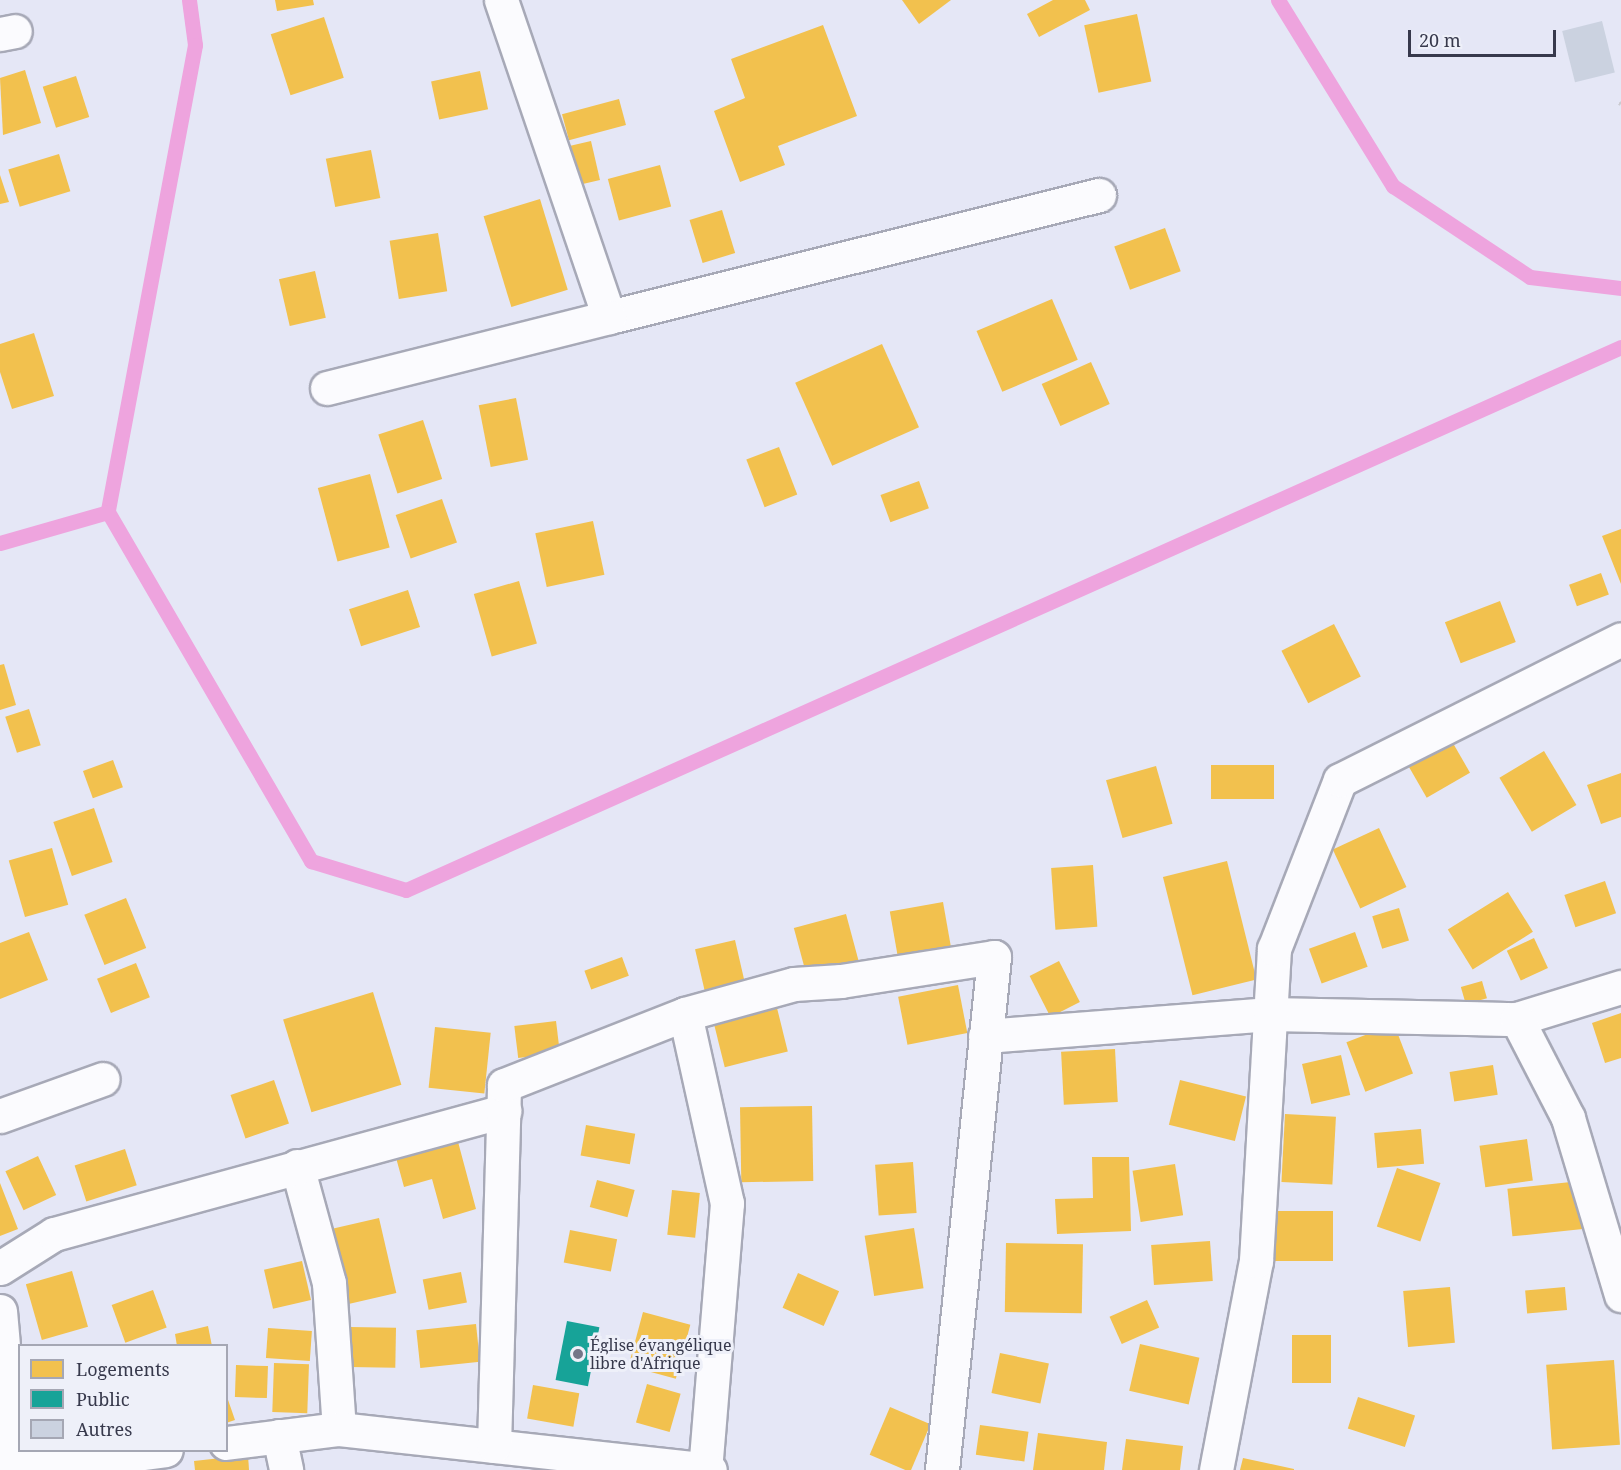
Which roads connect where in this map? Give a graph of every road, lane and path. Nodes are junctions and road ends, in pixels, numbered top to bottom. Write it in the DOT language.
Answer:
graph roads {
  1 [pos="501,0"];
  2 [pos="1099,195"];
  3 [pos="609,317"];
  4 [pos="327,388"];
  5 [pos="1621,639"];
  6 [pos="1621,987"];
  7 [pos="685,1014"];
  8 [pos="1270,1014"];
  9 [pos="1517,1019"];
  10 [pos="986,1036"];
  11 [pos="103,1079"];
  12 [pos="504,1111"];
  13 [pos="0,1116"];
  14 [pos="297,1166"];
  15 [pos="0,1268"];
  16 [pos="1621,1295"];
  17 [pos="0,1311"];
  18 [pos="339,1429"];
  19 [pos="279,1436"];
  20 [pos="228,1443"];
  21 [pos="494,1446"];
  22 [pos="151,1452"];
  23 [pos="690,1469"];
  24 [pos="14,1470"];
  25 [pos="286,1470"];
  26 [pos="942,1470"];
  27 [pos="1216,1470"];
  1 -- 3 [label="street"];
  2 -- 3 [label="street"];
  3 -- 4 [label="street"];
  5 -- 8 [label="street"];
  6 -- 9 [label="street"];
  7 -- 10 [label="street"];
  7 -- 12 [label="street"];
  7 -- 23 [label="street"];
  8 -- 9 [label="street"];
  8 -- 10 [label="street"];
  8 -- 27 [label="street"];
  9 -- 16 [label="street"];
  10 -- 26 [label="street"];
  11 -- 13 [label="street"];
  12 -- 14 [label="street"];
  12 -- 21 [label="street"];
  14 -- 15 [label="street"];
  14 -- 18 [label="street"];
  17 -- 24 [label="street"];
  18 -- 19 [label="street"];
  18 -- 21 [label="street"];
  19 -- 20 [label="street"];
  19 -- 25 [label="street"];
  21 -- 23 [label="street"];
  22 -- 24 [label="street"];
}
